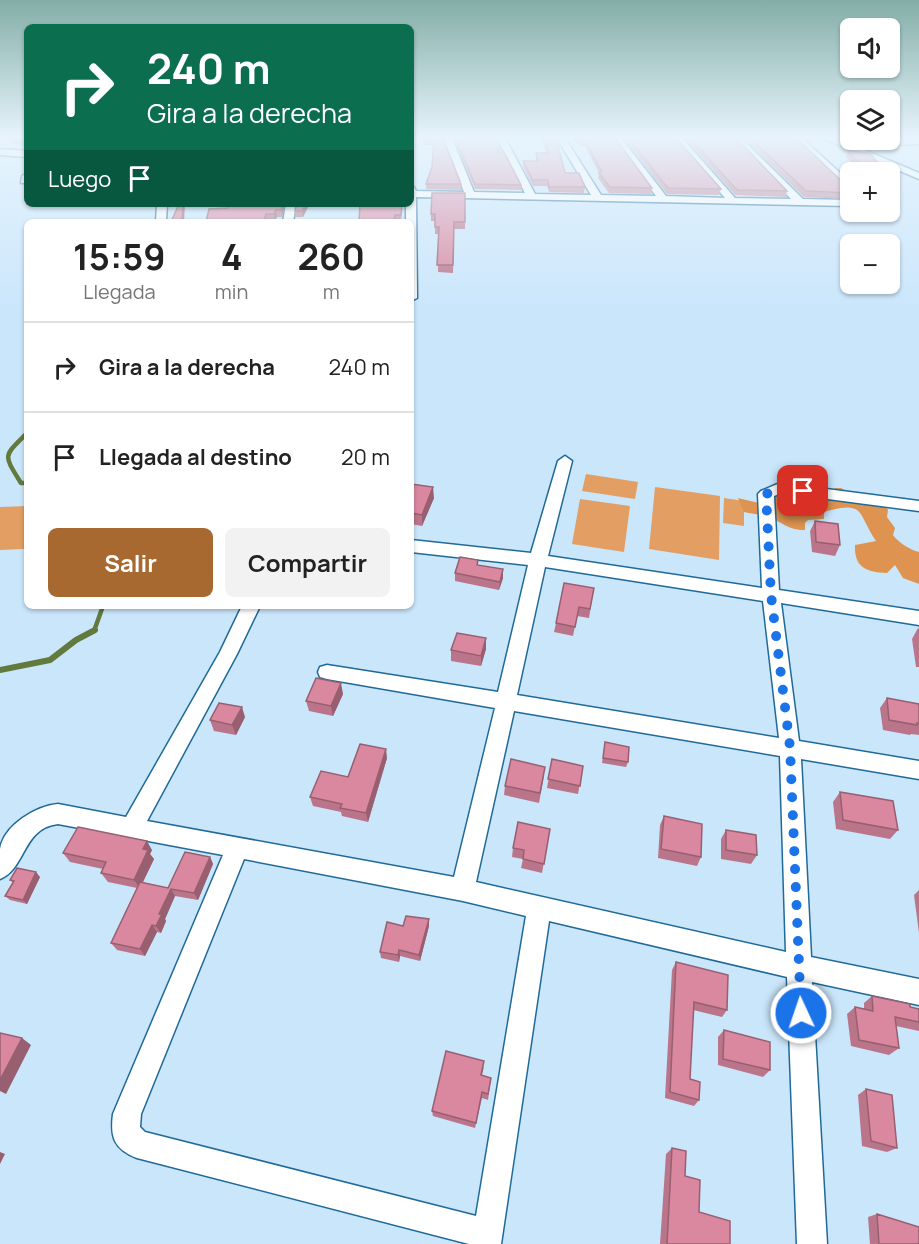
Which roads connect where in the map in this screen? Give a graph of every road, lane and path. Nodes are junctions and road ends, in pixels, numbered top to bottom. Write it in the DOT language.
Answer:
graph roads {
  1 [pos="503,196"];
  2 [pos="661,196"];
  3 [pos="729,196"];
  4 [pos="794,196"];
  5 [pos="532,197"];
  6 [pos="598,198"];
  7 [pos="663,199"];
  8 [pos="733,201"];
  9 [pos="800,202"];
  10 [pos="840,203"];
  11 [pos="566,461"];
  12 [pos="919,506"];
  13 [pos="414,546"];
  14 [pos="538,560"];
  15 [pos="771,595"];
  16 [pos="250,609"];
  17 [pos="919,618"];
  18 [pos="327,672"];
  19 [pos="505,702"];
  20 [pos="790,747"];
  21 [pos="919,770"];
  22 [pos="131,828"];
  23 [pos="237,848"];
  24 [pos="0,868"];
  25 [pos="463,890"];
  26 [pos="539,909"];
  27 [pos="799,967"];
  28 [pos="919,992"];
  29 [pos="488,1239"];
  30 [pos="812,1244"];
  1 -- 5 [label="street"];
  2 -- 7 [label="street"];
  3 -- 8 [label="street"];
  4 -- 9 [label="street"];
  5 -- 6 [label="street"];
  6 -- 7 [label="street"];
  7 -- 8 [label="street"];
  8 -- 9 [label="street"];
  9 -- 10 [label="street"];
  11 -- 14 [label="street"];
  12 -- 15 [label="street"];
  13 -- 14 [label="street"];
  14 -- 15 [label="street"];
  14 -- 19 [label="street"];
  15 -- 17 [label="street"];
  15 -- 20 [label="street"];
  16 -- 22 [label="street"];
  18 -- 19 [label="street"];
  19 -- 20 [label="street"];
  19 -- 25 [label="street"];
  20 -- 21 [label="street"];
  20 -- 27 [label="street"];
  22 -- 23 [label="street"];
  22 -- 24 [label="street"];
  23 -- 25 [label="street"];
  23 -- 29 [label="street"];
  25 -- 26 [label="street"];
  26 -- 27 [label="street"];
  26 -- 29 [label="street"];
  27 -- 28 [label="street"];
  27 -- 30 [label="street"];
}
